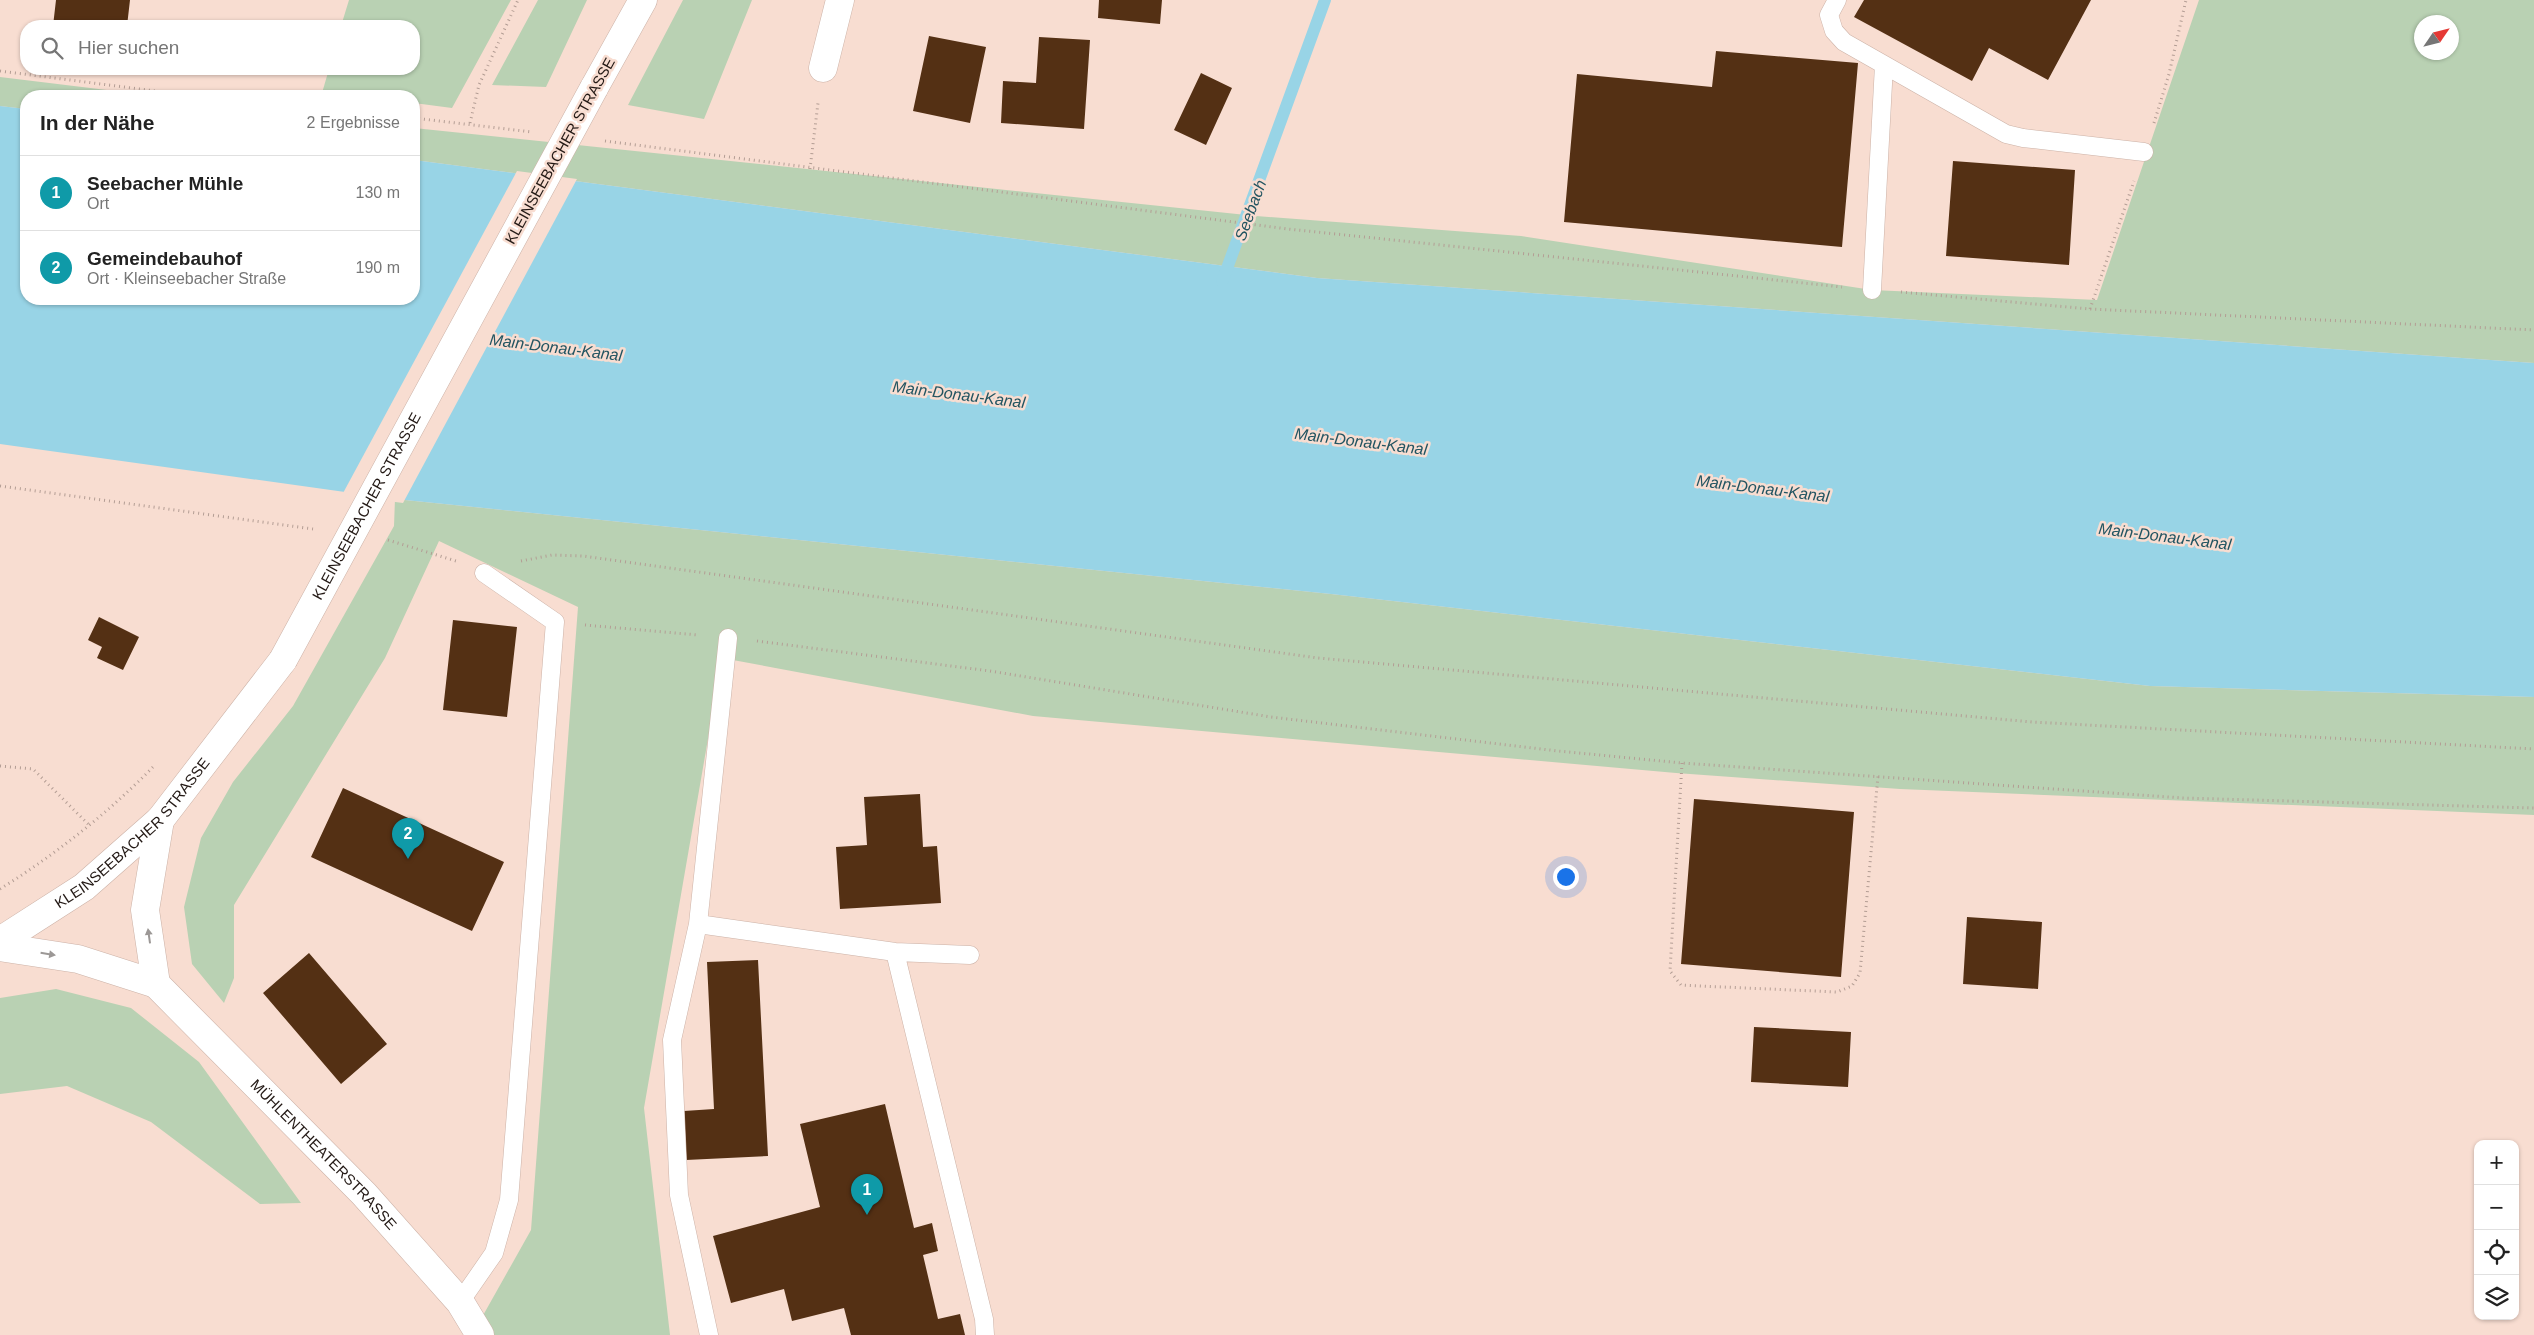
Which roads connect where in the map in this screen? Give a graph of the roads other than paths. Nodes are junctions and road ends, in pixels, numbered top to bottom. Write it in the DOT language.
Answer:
graph roads {
  1 [pos="643,0"];
  2 [pos="840,0"];
  3 [pos="1837,0"];
  4 [pos="1884,65"];
  5 [pos="822,68"];
  6 [pos="2144,152"];
  7 [pos="1872,290"];
  8 [pos="484,573"];
  9 [pos="728,638"];
  10 [pos="160,820"];
  11 [pos="698,924"];
  12 [pos="0,941"];
  13 [pos="0,946"];
  14 [pos="895,952"];
  15 [pos="970,955"];
  16 [pos="156,984"];
  17 [pos="460,1302"];
  18 [pos="480,1335"];
  19 [pos="709,1335"];
  20 [pos="986,1335"];
  1 -- 10 [label="street, KLEINSEEBACHER STRASSE, bridge"];
  2 -- 5 [label="street"];
  3 -- 4 [label="lane"];
  4 -- 6 [label="lane"];
  4 -- 7 [label="lane"];
  8 -- 17 [label="lane"];
  9 -- 11 [label="lane"];
  10 -- 12 [label="street, KLEINSEEBACHER STRASSE"];
  16 -- 10 [label="street, one-way"];
  11 -- 14 [label="lane"];
  11 -- 19 [label="lane"];
  13 -- 16 [label="street, one-way"];
  14 -- 15 [label="lane"];
  14 -- 20 [label="lane"];
  16 -- 17 [label="street, MÜHLENTHEATERSTRASSE"];
  17 -- 18 [label="street, MÜHLENTHEATERSTRASSE"];
}
